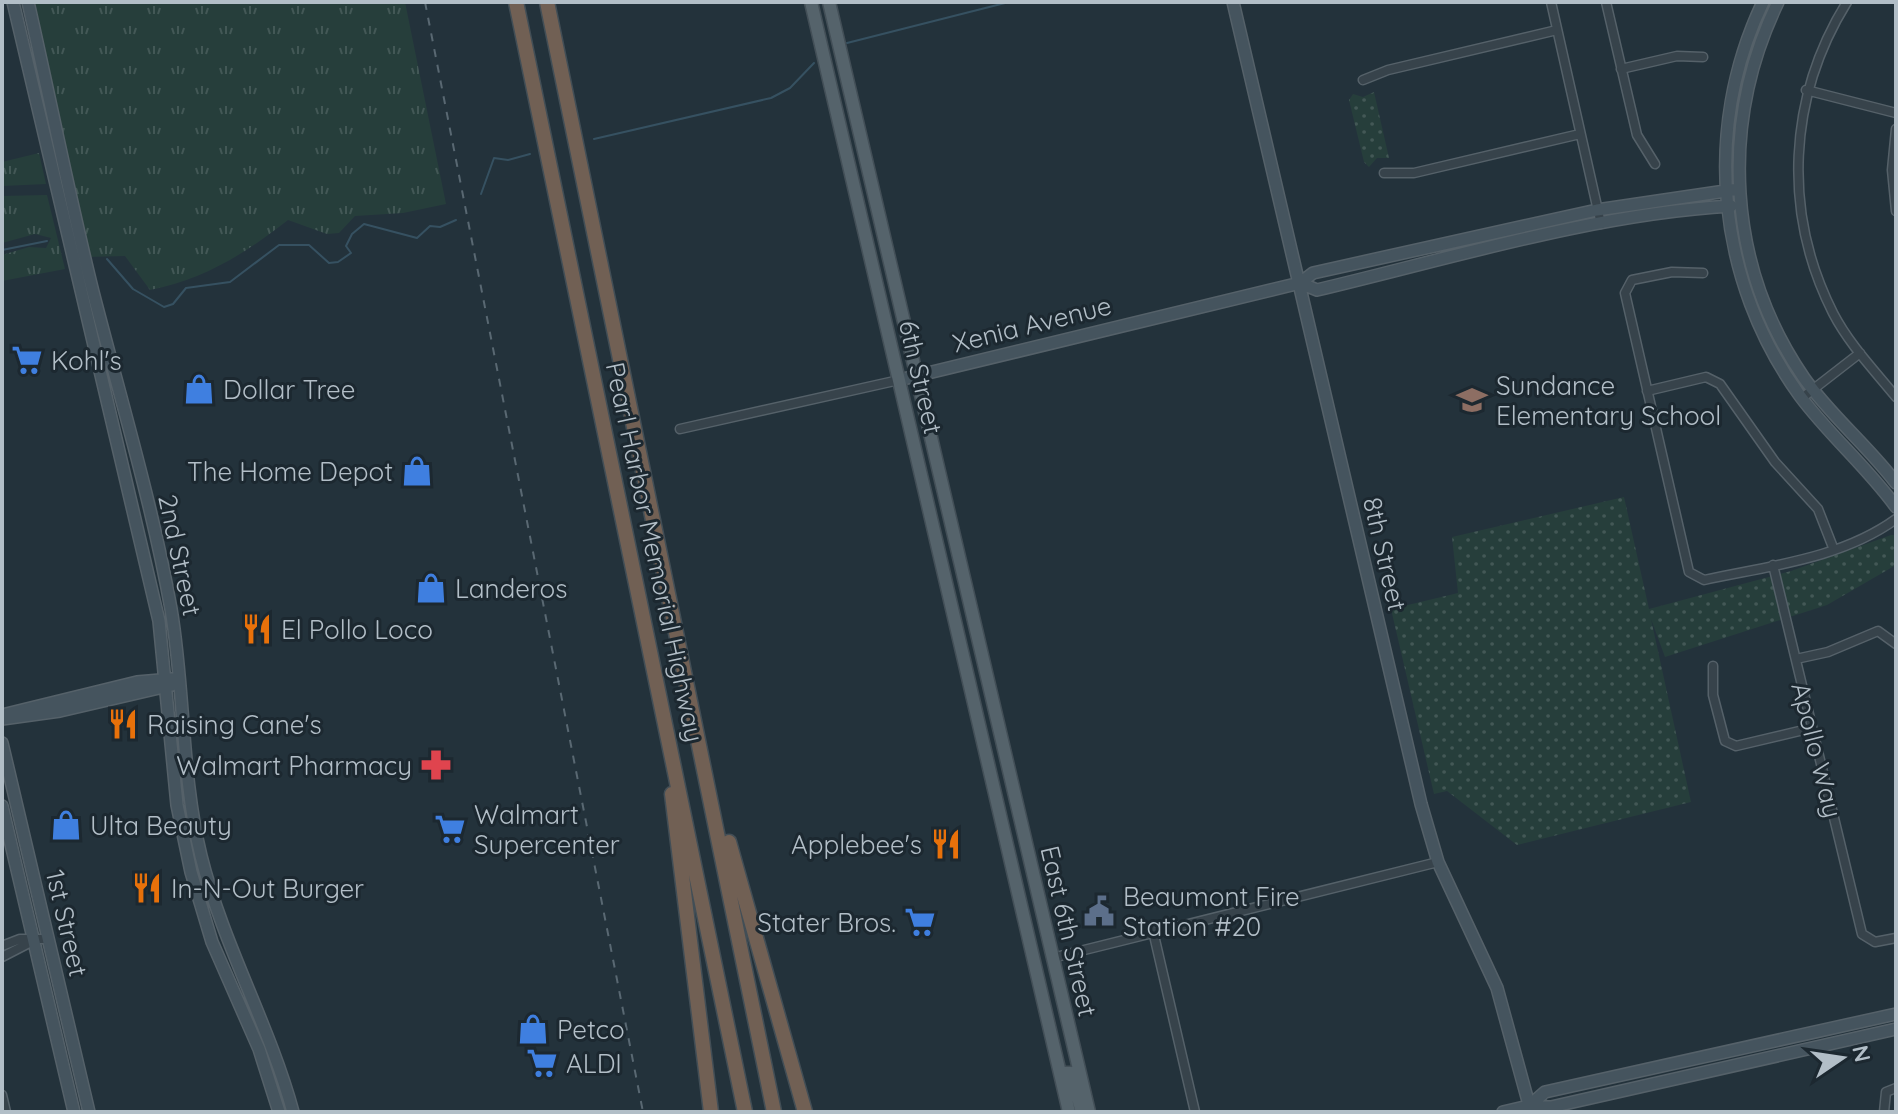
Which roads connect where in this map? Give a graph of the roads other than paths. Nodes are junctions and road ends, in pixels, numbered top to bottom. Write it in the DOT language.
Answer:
graph roads {
  1 [pos="13,2"];
  2 [pos="28,2"];
  3 [pos="516,2"];
  4 [pos="547,2"];
  5 [pos="811,2"];
  6 [pos="829,2"];
  7 [pos="1233,2"];
  8 [pos="1551,2"];
  9 [pos="1606,2"];
  10 [pos="1763,2"];
  11 [pos="1778,2"];
  12 [pos="1847,2"];
  13 [pos="1557,30"];
  14 [pos="1703,57"];
  15 [pos="1621,69"];
  16 [pos="1363,80"];
  17 [pos="1806,90"];
  18 [pos="1896,113"];
  19 [pos="1896,129"];
  20 [pos="1580,134"];
  21 [pos="1655,164"];
  22 [pos="1384,173"];
  23 [pos="1739,189"];
  24 [pos="1726,192"];
  25 [pos="1740,206"];
  26 [pos="1726,207"];
  27 [pos="1597,210"];
  28 [pos="1896,211"];
  29 [pos="1601,224"];
  30 [pos="1703,273"];
  31 [pos="1300,283"];
  32 [pos="1860,353"];
  33 [pos="918,375"];
  34 [pos="899,380"];
  35 [pos="1812,389"];
  36 [pos="1647,391"];
  37 [pos="1896,397"];
  38 [pos="1802,398"];
  39 [pos="680,429"];
  40 [pos="1896,483"];
  41 [pos="1896,507"];
  42 [pos="1896,519"];
  43 [pos="1834,550"];
  44 [pos="1773,565"];
  45 [pos="1896,643"];
  46 [pos="1796,659"];
  47 [pos="1713,666"];
  48 [pos="180,681"];
  49 [pos="167,682"];
  50 [pos="693,703"];
  51 [pos="664,714"];
  52 [pos="2,717"];
  53 [pos="1812,728"];
  54 [pos="2,743"];
  55 [pos="1006,760"];
  56 [pos="988,763"];
  57 [pos="2,806"];
  58 [pos="181,832"];
  59 [pos="1438,862"];
  60 [pos="214,902"];
  61 [pos="1153,931"];
  62 [pos="1896,938"];
  63 [pos="48,939"];
  64 [pos="35,941"];
  65 [pos="2,946"];
  66 [pos="2,957"];
  67 [pos="1052,958"];
  68 [pos="222,965"];
  69 [pos="1896,1014"];
  70 [pos="264,1027"];
  71 [pos="1896,1029"];
  72 [pos="1060,1073"];
  73 [pos="270,1082"];
  74 [pos="1896,1088"];
  75 [pos="2,1095"];
  76 [pos="1530,1109"];
  77 [pos="6,1112"];
  78 [pos="74,1112"];
  79 [pos="89,1112"];
  80 [pos="279,1112"];
  81 [pos="290,1112"];
  82 [pos="711,1112"];
  83 [pos="745,1112"];
  84 [pos="774,1112"];
  85 [pos="805,1112"];
  86 [pos="1069,1112"];
  87 [pos="1082,1112"];
  88 [pos="1089,1112"];
  89 [pos="1195,1112"];
  90 [pos="1503,1112"];
  91 [pos="1884,1112"];
  1 -- 49 [label="street, 2nd Street"];
  2 -- 48 [label="street, 2nd Street"];
  3 -- 51 [label="highway, Pearl Harbor Memorial Highway"];
  4 -- 50 [label="highway, Pearl Harbor Memorial Highway"];
  5 -- 34 [label="main road, 6th Street"];
  6 -- 33 [label="main road, 6th Street"];
  7 -- 31 [label="street, 8th Street"];
  8 -- 13 [label="street"];
  9 -- 15 [label="street"];
  10 -- 24 [label="street"];
  11 -- 23 [label="street"];
  12 -- 17 [label="street"];
  13 -- 16 [label="street"];
  13 -- 20 [label="street"];
  14 -- 15 [label="street"];
  15 -- 21 [label="street"];
  17 -- 18 [label="street"];
  17 -- 32 [label="street"];
  19 -- 28 [label="street"];
  20 -- 22 [label="street"];
  20 -- 27 [label="street"];
  23 -- 24 [label="street, Xenia Avenue"];
  23 -- 25 [label="street"];
  24 -- 26 [label="street"];
  24 -- 27 [label="street, Xenia Avenue"];
  25 -- 26 [label="street, Xenia Avenue"];
  25 -- 35 [label="street"];
  26 -- 29 [label="street, Xenia Avenue"];
  26 -- 38 [label="street"];
  27 -- 29 [label="street"];
  27 -- 31 [label="street, Xenia Avenue"];
  29 -- 31 [label="street, Xenia Avenue"];
  30 -- 36 [label="street"];
  31 -- 33 [label="street, Xenia Avenue"];
  31 -- 59 [label="street, 8th Street"];
  32 -- 35 [label="street"];
  32 -- 37 [label="street"];
  33 -- 34 [label="street, Xenia Avenue"];
  33 -- 55 [label="main road, 6th Street"];
  34 -- 39 [label="street, Xenia Avenue"];
  34 -- 56 [label="main road, 6th Street"];
  35 -- 38 [label="street"];
  35 -- 40 [label="street"];
  36 -- 43 [label="street"];
  36 -- 44 [label="street"];
  38 -- 41 [label="street"];
  42 -- 43 [label="street"];
  43 -- 44 [label="street"];
  44 -- 46 [label="street, Apollo Way"];
  45 -- 46 [label="street"];
  46 -- 53 [label="street, Apollo Way"];
  47 -- 53 [label="street"];
  48 -- 49 [label="street"];
  48 -- 60 [label="street, 2nd Street"];
  49 -- 52 [label="street"];
  49 -- 58 [label="street, 2nd Street"];
  50 -- 84 [label="highway, Pearl Harbor Memorial Highway"];
  50 -- 85 [label="highway"];
  51 -- 82 [label="highway"];
  51 -- 83 [label="highway, Pearl Harbor Memorial Highway"];
  53 -- 62 [label="street, Apollo Way"];
  54 -- 63 [label="street, 1st Street"];
  55 -- 67 [label="main road, East 6th Street"];
  56 -- 72 [label="main road, East 6th Street"];
  57 -- 64 [label="street, 1st Street"];
  58 -- 60 [label="street"];
  58 -- 68 [label="street, 2nd Street"];
  59 -- 61 [label="street"];
  59 -- 76 [label="street, 8th Street"];
  60 -- 70 [label="street, 2nd Street"];
  61 -- 67 [label="street"];
  61 -- 89 [label="street"];
  63 -- 64 [label="street"];
  63 -- 79 [label="street, 1st Street"];
  64 -- 65 [label="street"];
  64 -- 66 [label="street"];
  64 -- 78 [label="street, 1st Street"];
  67 -- 88 [label="main road, East 6th Street"];
  68 -- 70 [label="street"];
  68 -- 73 [label="street, 2nd Street"];
  69 -- 76 [label="street"];
  70 -- 81 [label="street, 2nd Street"];
  71 -- 76 [label="street"];
  72 -- 86 [label="main road, East 6th Street"];
  72 -- 87 [label="main road"];
  73 -- 80 [label="street, 2nd Street"];
  73 -- 81 [label="street"];
  74 -- 91 [label="street"];
  75 -- 77 [label="street"];
  76 -- 90 [label="street"];
}
